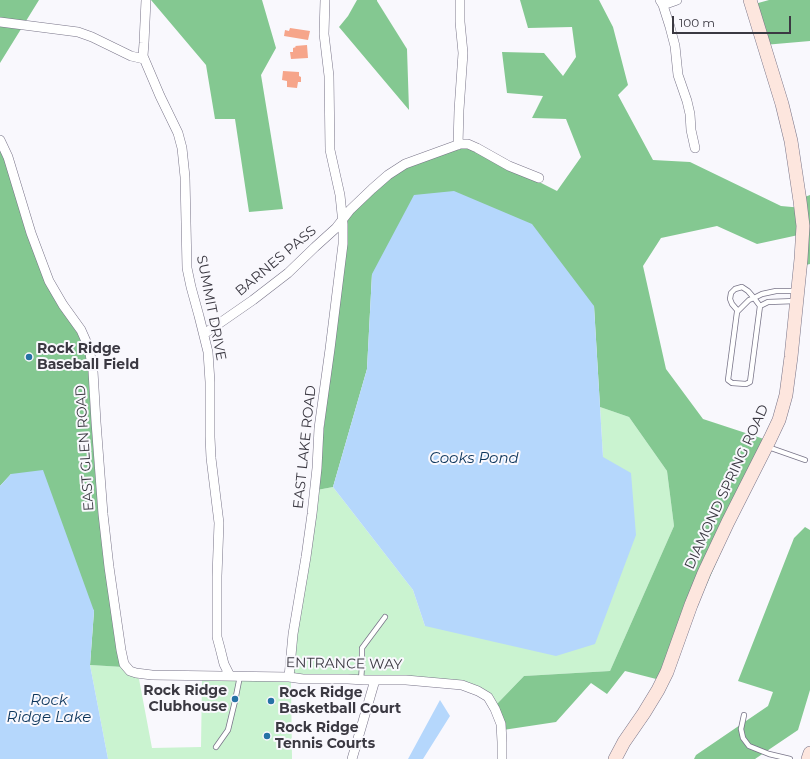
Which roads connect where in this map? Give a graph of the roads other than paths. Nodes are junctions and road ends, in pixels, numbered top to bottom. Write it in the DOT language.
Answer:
graph roads {
  1 [pos="146,0"];
  2 [pos="324,0"];
  3 [pos="460,0"];
  4 [pos="677,0"];
  5 [pos="750,0"];
  6 [pos="662,3"];
  7 [pos="0,22"];
  8 [pos="144,59"];
  9 [pos="0,140"];
  10 [pos="458,145"];
  11 [pos="695,148"];
  12 [pos="539,178"];
  13 [pos="343,219"];
  14 [pos="797,296"];
  15 [pos="754,298"];
  16 [pos="760,306"];
  17 [pos="738,311"];
  18 [pos="204,334"];
  19 [pos="767,446"];
  20 [pos="805,460"];
  21 [pos="385,617"];
  22 [pos="132,672"];
  23 [pos="230,676"];
  24 [pos="240,676"];
  25 [pos="289,677"];
  26 [pos="361,680"];
  27 [pos="375,680"];
  28 [pos="744,715"];
  29 [pos="216,748"];
  30 [pos="810,753"];
  31 [pos="352,759"];
  32 [pos="502,759"];
  33 [pos="614,759"];
  34 [pos="790,759"];
  35 [pos="808,759"];
  1 -- 8 [label="street, SUMMIT DRIVE"];
  2 -- 13 [label="street, EAST LAKE ROAD"];
  3 -- 10 [label="street"];
  4 -- 6 [label="street"];
  5 -- 14 [label="street, DIAMOND SPRING ROAD"];
  6 -- 11 [label="street"];
  7 -- 8 [label="street"];
  8 -- 18 [label="street, SUMMIT DRIVE"];
  9 -- 22 [label="street, EAST GLEN ROAD"];
  10 -- 12 [label="street"];
  10 -- 13 [label="street, BARNES PASS"];
  13 -- 18 [label="street, BARNES PASS"];
  13 -- 25 [label="street, EAST LAKE ROAD"];
  14 -- 15 [label="lane"];
  14 -- 16 [label="lane"];
  14 -- 19 [label="street, DIAMOND SPRING ROAD"];
  15 -- 16 [label="lane"];
  15 -- 17 [label="lane"];
  15 -- 17 [label="lane"];
  16 -- 17 [label="lane"];
  18 -- 23 [label="street, SUMMIT DRIVE"];
  19 -- 20 [label="lane"];
  19 -- 33 [label="street, DIAMOND SPRING ROAD"];
  21 -- 26 [label="lane"];
  22 -- 23 [label="street, ENTRANCE WAY"];
  23 -- 24 [label="street, ENTRANCE WAY"];
  24 -- 25 [label="street, ENTRANCE WAY"];
  24 -- 29 [label="lane"];
  25 -- 26 [label="street, ENTRANCE WAY"];
  26 -- 27 [label="street, ENTRANCE WAY"];
  27 -- 31 [label="street"];
  27 -- 32 [label="street, ENTRANCE WAY"];
  28 -- 34 [label="lane"];
  30 -- 35 [label="street"];
}
